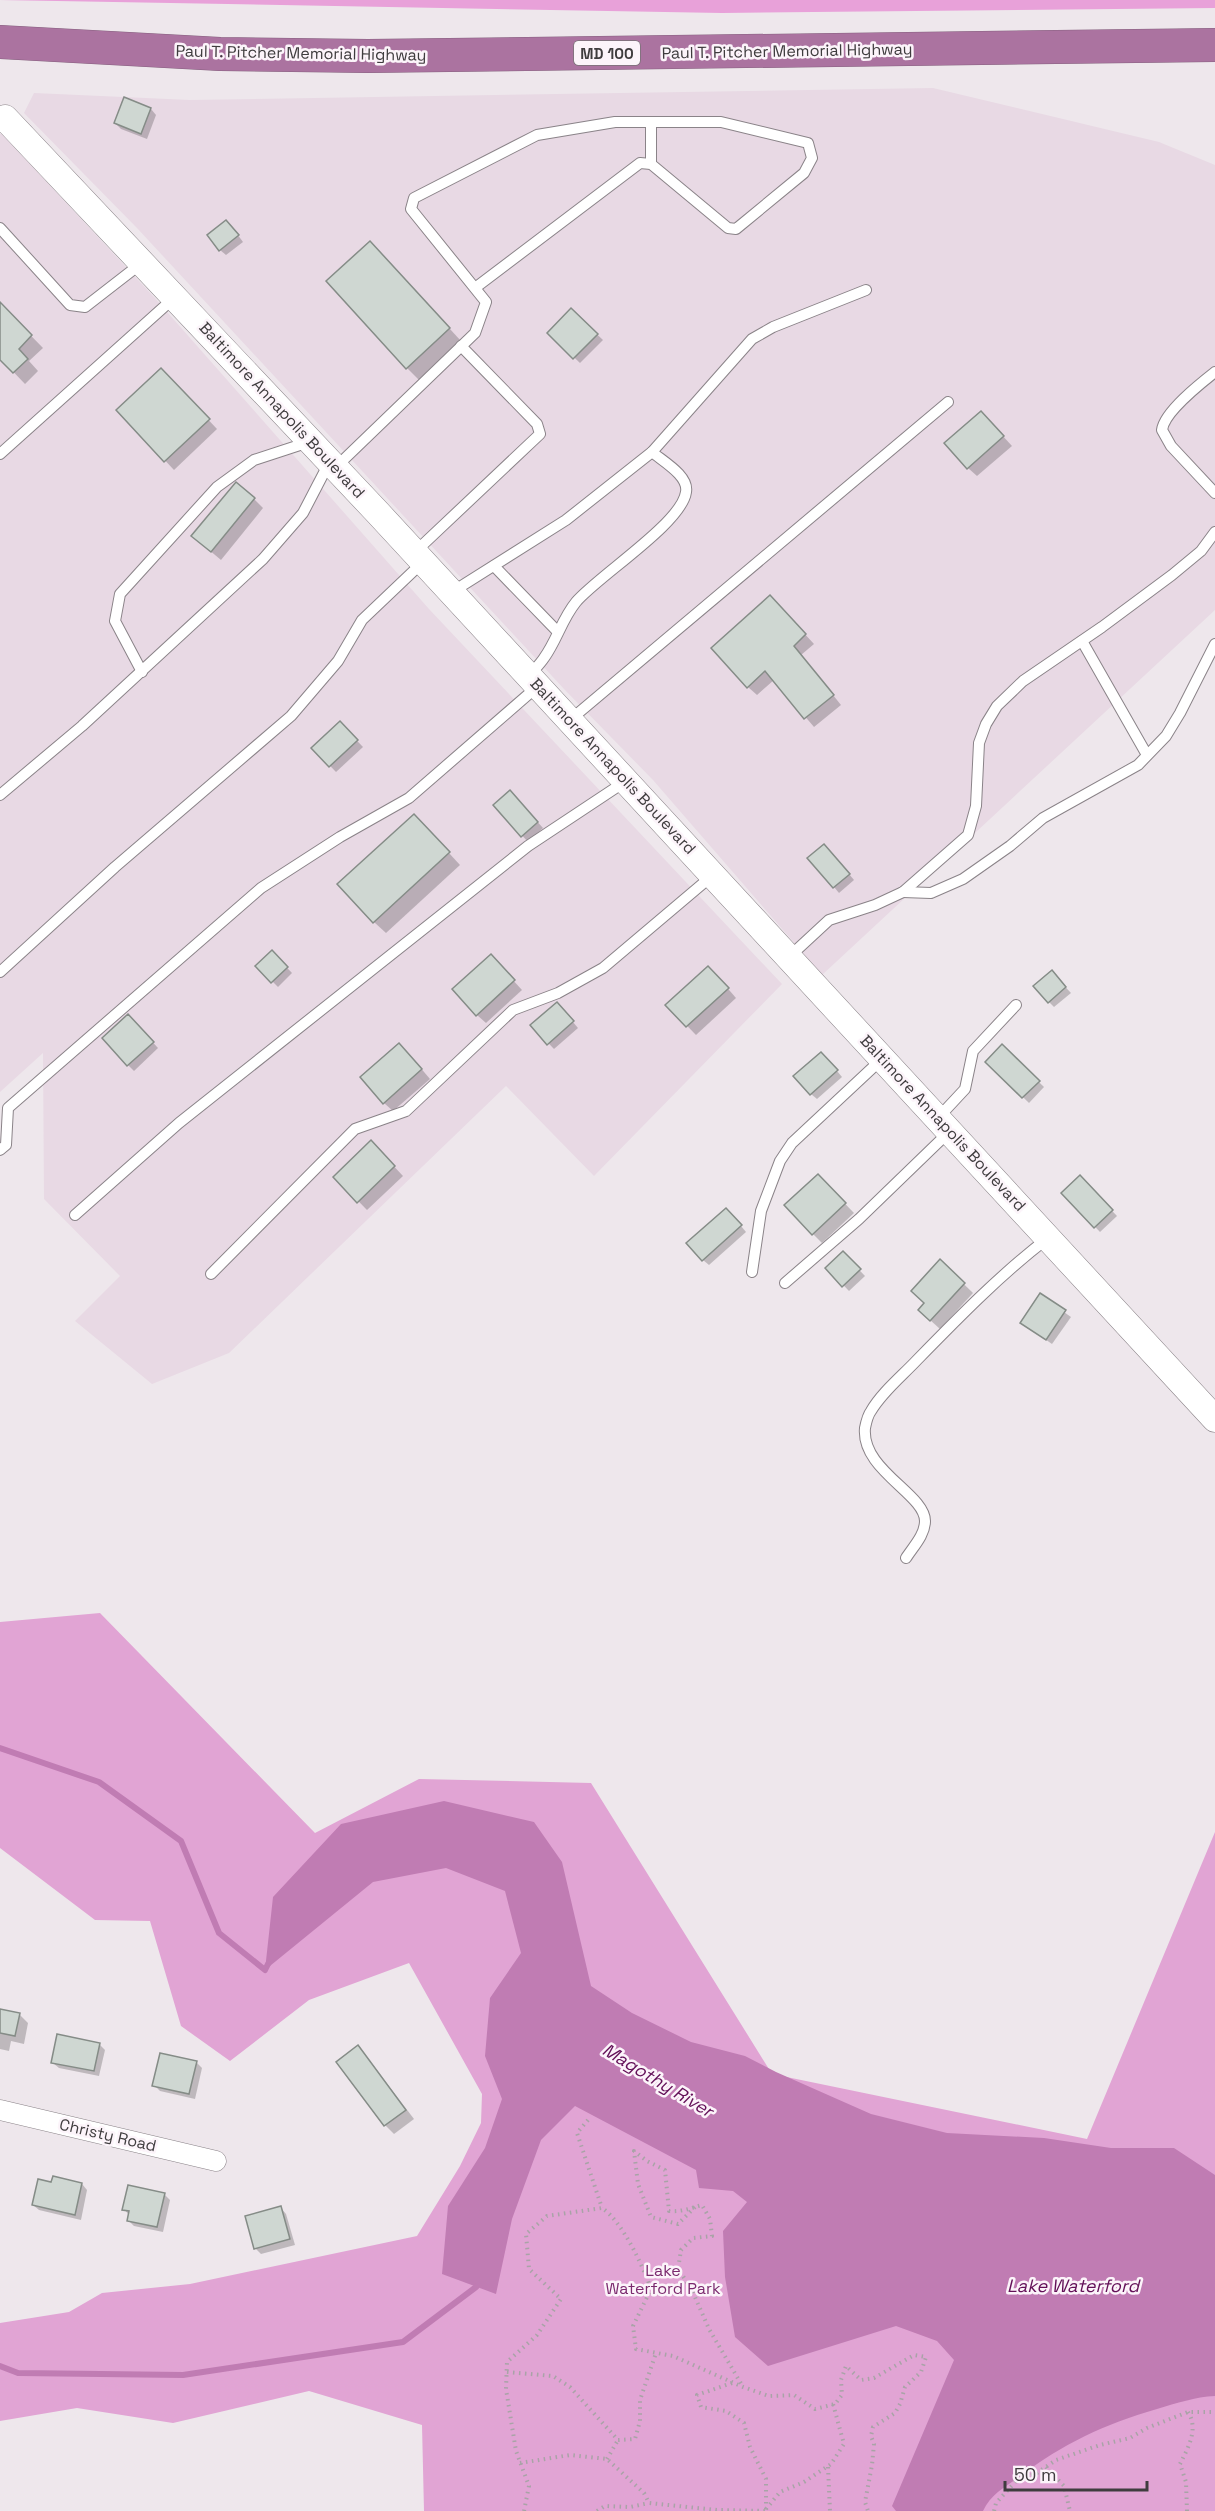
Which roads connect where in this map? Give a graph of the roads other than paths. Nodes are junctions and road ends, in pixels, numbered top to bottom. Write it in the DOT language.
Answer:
graph roads {
  1 [pos="0,42"];
  2 [pos="1215,45"];
  3 [pos="3,118"];
  4 [pos="651,122"];
  5 [pos="651,164"];
  6 [pos="0,228"];
  7 [pos="143,262"];
  8 [pos="475,288"];
  9 [pos="866,290"];
  10 [pos="176,297"];
  11 [pos="461,346"];
  12 [pos="1215,372"];
  13 [pos="948,402"];
  14 [pos="311,441"];
  15 [pos="652,452"];
  16 [pos="0,454"];
  17 [pos="333,464"];
  18 [pos="1215,493"];
  19 [pos="1215,532"];
  20 [pos="419,557"];
  21 [pos="494,567"];
  22 [pos="452,593"];
  23 [pos="557,631"];
  24 [pos="1082,641"];
  25 [pos="1215,644"];
  26 [pos="142,672"];
  27 [pos="534,681"];
  28 [pos="570,720"];
  29 [pos="1147,755"];
  30 [pos="627,781"];
  31 [pos="0,795"];
  32 [pos="714,875"];
  33 [pos="903,892"];
  34 [pos="789,957"];
  35 [pos="0,972"];
  36 [pos="1016,1005"];
  37 [pos="883,1058"];
  38 [pos="944,1124"];
  39 [pos="0,1150"];
  40 [pos="75,1215"];
  41 [pos="1049,1238"];
  42 [pos="752,1272"];
  43 [pos="211,1275"];
  44 [pos="784,1283"];
  45 [pos="1215,1419"];
  46 [pos="906,1558"];
  47 [pos="0,2110"];
  48 [pos="216,2161"];
  1 -- 2 [label="highway, Paul T. Pitcher Memorial Highway / MD 100"];
  3 -- 7 [label="street, Baltimore Annapolis Boulevard"];
  4 -- 5 [label="lane"];
  4 -- 5 [label="lane"];
  4 -- 8 [label="lane"];
  5 -- 8 [label="lane"];
  6 -- 7 [label="lane"];
  7 -- 10 [label="street, Baltimore Annapolis Boulevard"];
  8 -- 11 [label="lane"];
  9 -- 15 [label="lane"];
  10 -- 14 [label="street, Baltimore Annapolis Boulevard"];
  10 -- 16 [label="lane"];
  11 -- 17 [label="lane"];
  11 -- 20 [label="lane"];
  12 -- 18 [label="lane"];
  13 -- 28 [label="lane"];
  14 -- 17 [label="street, Baltimore Annapolis Boulevard"];
  14 -- 26 [label="lane"];
  15 -- 21 [label="lane"];
  15 -- 23 [label="lane"];
  17 -- 20 [label="street, Baltimore Annapolis Boulevard"];
  17 -- 26 [label="lane"];
  19 -- 24 [label="lane"];
  20 -- 22 [label="street, Baltimore Annapolis Boulevard"];
  20 -- 35 [label="lane"];
  21 -- 22 [label="lane"];
  21 -- 23 [label="lane"];
  22 -- 27 [label="street, Baltimore Annapolis Boulevard"];
  23 -- 27 [label="lane"];
  24 -- 29 [label="lane"];
  24 -- 33 [label="lane"];
  25 -- 29 [label="lane"];
  26 -- 31 [label="lane"];
  27 -- 28 [label="street, Baltimore Annapolis Boulevard"];
  27 -- 39 [label="lane"];
  28 -- 30 [label="street, Baltimore Annapolis Boulevard"];
  29 -- 33 [label="lane"];
  30 -- 32 [label="street, Baltimore Annapolis Boulevard"];
  30 -- 40 [label="lane"];
  32 -- 34 [label="street, Baltimore Annapolis Boulevard"];
  32 -- 43 [label="lane"];
  33 -- 34 [label="lane"];
  34 -- 37 [label="street, Baltimore Annapolis Boulevard"];
  36 -- 38 [label="lane"];
  37 -- 38 [label="street, Baltimore Annapolis Boulevard"];
  37 -- 42 [label="lane"];
  38 -- 41 [label="street, Baltimore Annapolis Boulevard"];
  38 -- 44 [label="lane"];
  41 -- 45 [label="street, Baltimore Annapolis Boulevard"];
  41 -- 46 [label="lane"];
  47 -- 48 [label="street, Christy Road"];
}
